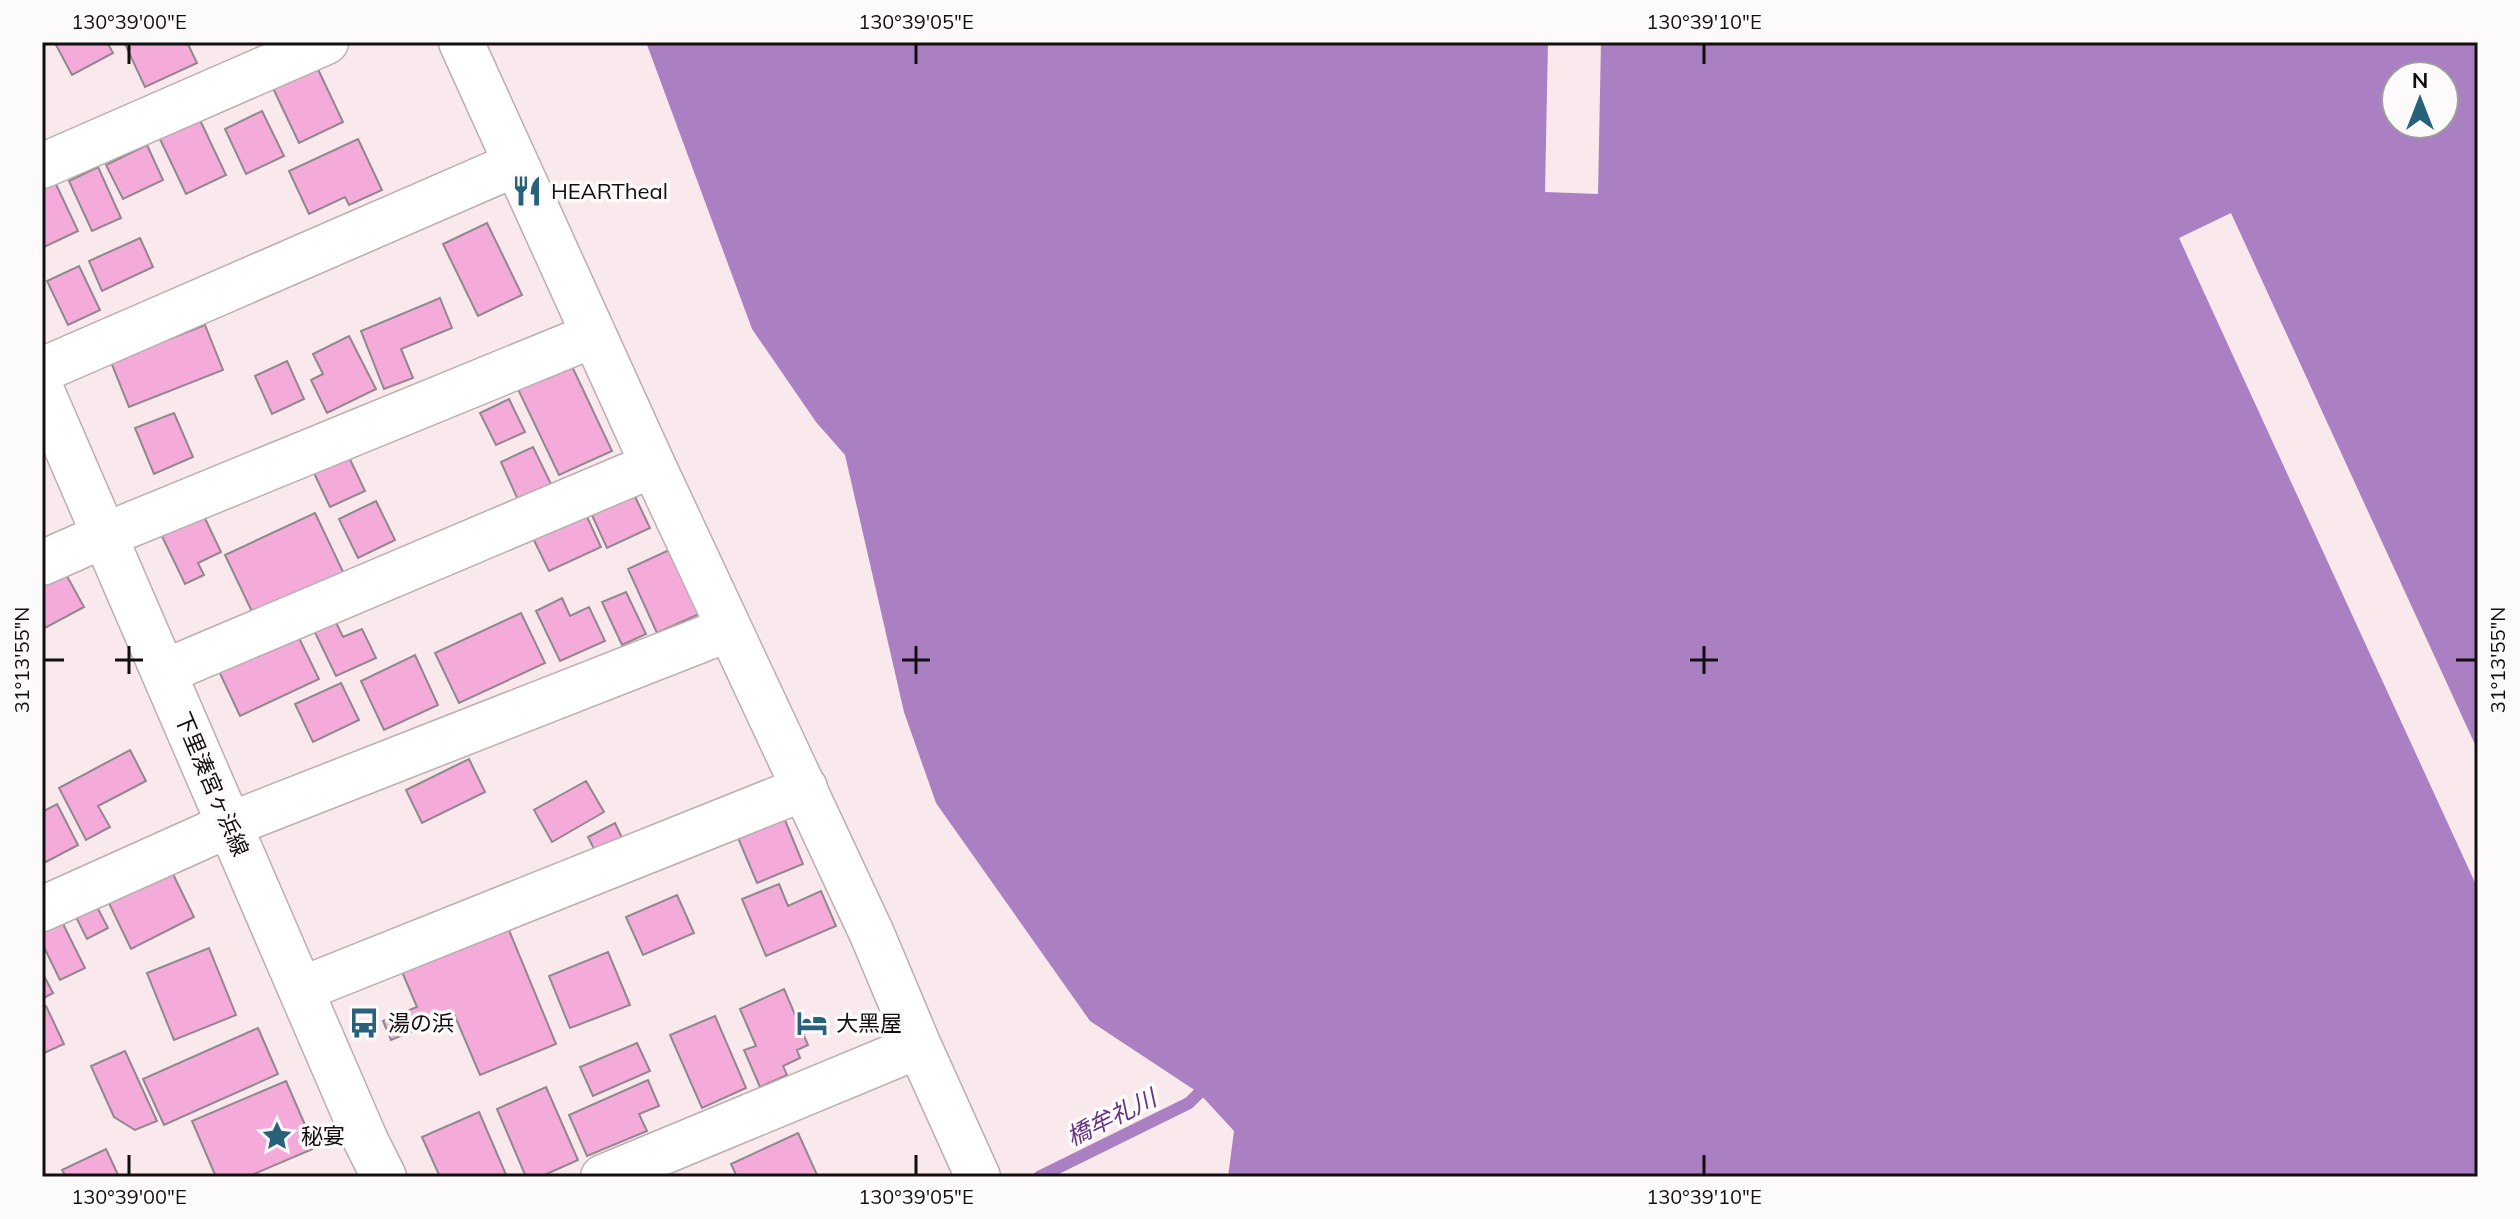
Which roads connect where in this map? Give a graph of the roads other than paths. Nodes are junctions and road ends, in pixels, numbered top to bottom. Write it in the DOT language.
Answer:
graph roads {
  1 [pos="326,42"];
  2 [pos="461,42"];
  3 [pos="516,164"];
  4 [pos="42,166"];
  5 [pos="594,335"];
  6 [pos="42,370"];
  7 [pos="42,391"];
  8 [pos="653,465"];
  9 [pos="103,536"];
  10 [pos="42,563"];
  11 [pos="729,629"];
  12 [pos="164,672"];
  13 [pos="805,788"];
  14 [pos="229,825"];
  15 [pos="42,909"];
  16 [pos="302,989"];
  17 [pos="919,1046"];
  18 [pos="384,1177"];
  19 [pos="603,1177"];
  20 [pos="978,1177"];
  1 -- 4 [label="street"];
  2 -- 3 [label="street"];
  3 -- 5 [label="street"];
  3 -- 6 [label="street"];
  5 -- 8 [label="street"];
  5 -- 9 [label="street"];
  7 -- 9 [label="street, 下里湊宮ヶ浜線"];
  8 -- 11 [label="street"];
  8 -- 12 [label="street"];
  9 -- 10 [label="street"];
  9 -- 12 [label="street, 下里湊宮ヶ浜線"];
  11 -- 13 [label="street"];
  11 -- 14 [label="street"];
  12 -- 14 [label="street, 下里湊宮ヶ浜線"];
  13 -- 16 [label="street"];
  13 -- 17 [label="street"];
  14 -- 15 [label="street"];
  14 -- 16 [label="street, 下里湊宮ヶ浜線"];
  16 -- 18 [label="street, 下里湊宮ヶ浜線"];
  17 -- 19 [label="street"];
  17 -- 20 [label="street"];
}
